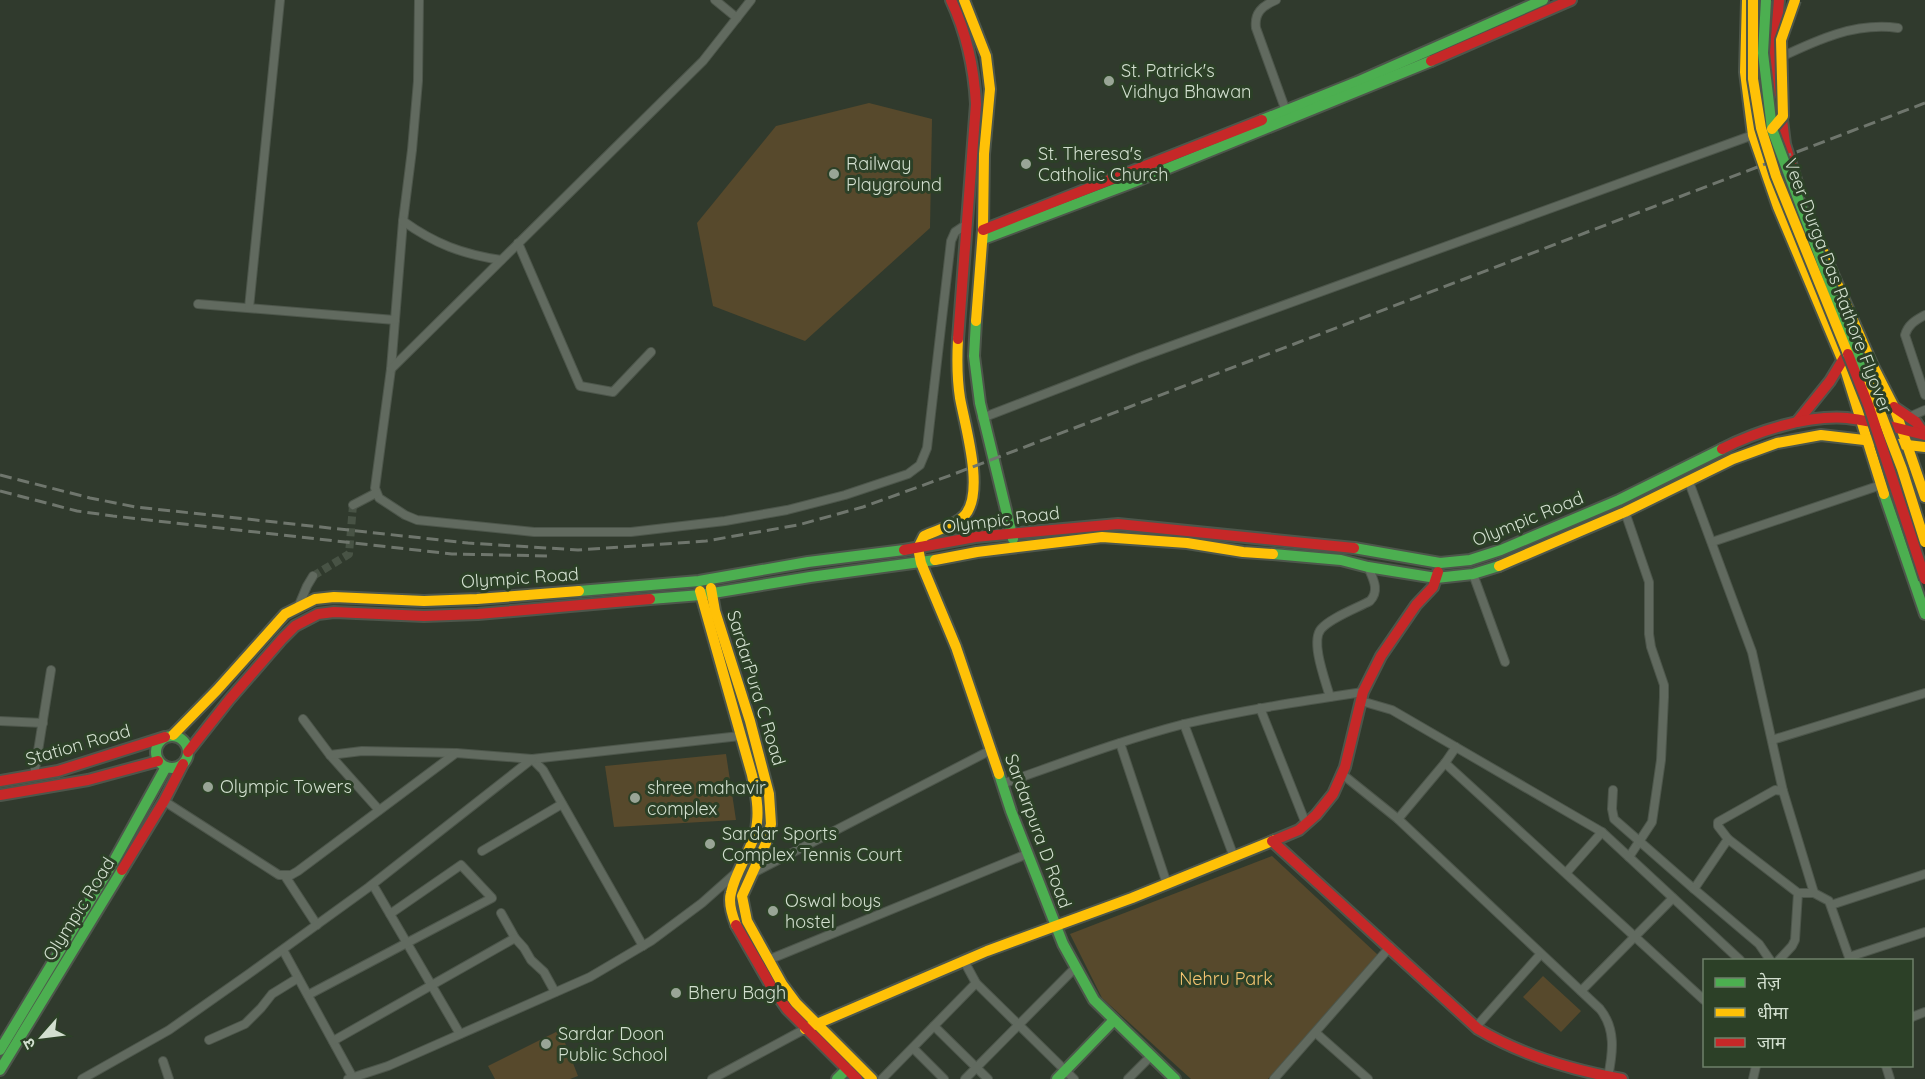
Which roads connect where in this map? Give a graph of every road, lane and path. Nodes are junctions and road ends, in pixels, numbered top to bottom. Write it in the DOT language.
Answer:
graph roads {
  1 [pos="280,0"];
  2 [pos="419,0"];
  3 [pos="715,0"];
  4 [pos="751,0"];
  5 [pos="951,0"];
  6 [pos="964,0"];
  7 [pos="1276,0"];
  8 [pos="1543,0"];
  9 [pos="1571,0"];
  10 [pos="1747,0"];
  11 [pos="1753,0"];
  12 [pos="1766,0"];
  13 [pos="1779,0"];
  14 [pos="1795,0"];
  15 [pos="737,18"];
  16 [pos="1898,28"];
  17 [pos="1774,61"];
  18 [pos="1744,72"];
  19 [pos="1286,111"];
  20 [pos="1772,129"];
  21 [pos="1753,135"];
  22 [pos="969,210"];
  23 [pos="983,212"];
  24 [pos="403,221"];
  25 [pos="967,224"];
  26 [pos="983,235"];
  27 [pos="518,243"];
  28 [pos="501,260"];
  29 [pos="198,304"];
  30 [pos="249,308"];
  31 [pos="1925,315"];
  32 [pos="395,320"];
  33 [pos="651,352"];
  34 [pos="1868,353"];
  35 [pos="1842,359"];
  36 [pos="391,369"];
  37 [pos="1925,395"];
  38 [pos="1894,407"];
  39 [pos="1925,410"];
  40 [pos="1910,417"];
  41 [pos="982,418"];
  42 [pos="1862,420"];
  43 [pos="1797,422"];
  44 [pos="1901,430"];
  45 [pos="1925,435"];
  46 [pos="1867,441"];
  47 [pos="1906,444"];
  48 [pos="1925,447"];
  49 [pos="1925,465"];
  50 [pos="1916,474"];
  51 [pos="1689,482"];
  52 [pos="1881,485"];
  53 [pos="376,493"];
  54 [pos="1925,497"];
  55 [pos="353,505"];
  56 [pos="1625,512"];
  57 [pos="1101,532"];
  58 [pos="1012,533"];
  59 [pos="1712,542"];
  60 [pos="1925,542"];
  61 [pos="1014,547"];
  62 [pos="918,548"];
  63 [pos="921,563"];
  64 [pos="1440,563"];
  65 [pos="1368,567"];
  66 [pos="1473,574"];
  67 [pos="314,576"];
  68 [pos="1436,578"];
  69 [pos="1925,579"];
  70 [pos="704,580"];
  71 [pos="706,595"];
  72 [pos="299,605"];
  73 [pos="1925,614"];
  74 [pos="1505,662"];
  75 [pos="51,670"];
  76 [pos="1925,693"];
  77 [pos="1330,697"];
  78 [pos="1362,697"];
  79 [pos="1260,708"];
  80 [pos="303,719"];
  81 [pos="0,721"];
  82 [pos="43,723"];
  83 [pos="1184,724"];
  84 [pos="169,736"];
  85 [pos="740,736"];
  86 [pos="1772,740"];
  87 [pos="1120,743"];
  88 [pos="1456,747"];
  89 [pos="991,750"];
  90 [pos="188,752"];
  91 [pos="456,753"];
  92 [pos="330,755"];
  93 [pos="532,759"];
  94 [pos="1445,763"];
  95 [pos="162,764"];
  96 [pos="183,764"];
  97 [pos="1342,774"];
  98 [pos="34,776"];
  99 [pos="0,781"];
  100 [pos="1002,784"];
  101 [pos="1613,790"];
  102 [pos="1783,791"];
  103 [pos="0,795"];
  104 [pos="164,801"];
  105 [pos="562,804"];
  106 [pos="379,810"];
  107 [pos="1398,819"];
  108 [pos="1306,824"];
  109 [pos="1602,832"];
  110 [pos="1728,839"];
  111 [pos="1272,841"];
  112 [pos="1641,842"];
  113 [pos="482,851"];
  114 [pos="1027,854"];
  115 [pos="1234,857"];
  116 [pos="1629,857"];
  117 [pos="740,869"];
  118 [pos="1566,873"];
  119 [pos="751,874"];
  120 [pos="1925,874"];
  121 [pos="285,876"];
  122 [pos="1167,884"];
  123 [pos="373,885"];
  124 [pos="1694,889"];
  125 [pos="1798,893"];
  126 [pos="1814,893"];
  127 [pos="1673,898"];
  128 [pos="1831,904"];
  129 [pos="501,913"];
  130 [pos="390,914"];
  131 [pos="317,925"];
  132 [pos="1055,927"];
  133 [pos="1925,932"];
  134 [pos="1636,936"];
  135 [pos="515,938"];
  136 [pos="406,942"];
  137 [pos="642,946"];
  138 [pos="1390,947"];
  139 [pos="283,950"];
  140 [pos="1538,957"];
  141 [pos="1739,959"];
  142 [pos="1769,959"];
  143 [pos="1780,959"];
  144 [pos="1850,959"];
  145 [pos="768,960"];
  146 [pos="964,961"];
  147 [pos="1075,968"];
  148 [pos="298,978"];
  149 [pos="976,982"];
  150 [pos="432,985"];
  151 [pos="1581,991"];
  152 [pos="555,992"];
  153 [pos="308,995"];
  154 [pos="1703,998"];
  155 [pos="1114,1020"];
  156 [pos="816,1023"];
  157 [pos="1018,1024"];
  158 [pos="934,1026"];
  159 [pos="1476,1027"];
  160 [pos="805,1029"];
  161 [pos="1316,1033"];
  162 [pos="460,1034"];
  163 [pos="209,1040"];
  164 [pos="333,1041"];
  165 [pos="913,1048"];
  166 [pos="0,1050"];
  167 [pos="1151,1056"];
  168 [pos="163,1061"];
  169 [pos="976,1067"];
  170 [pos="847,1069"];
  171 [pos="0,1070"];
  172 [pos="1065,1070"];
  173 [pos="1357,1076"];
  174 [pos="350,1078"];
  175 [pos="1607,1078"];
  176 [pos="81,1079"];
  177 [pos="169,1079"];
  178 [pos="712,1079"];
  179 [pos="837,1079"];
  180 [pos="857,1079"];
  181 [pos="872,1079"];
  182 [pos="882,1079"];
  183 [pos="944,1079"];
  184 [pos="964,1079"];
  185 [pos="988,1079"];
  186 [pos="1057,1079"];
  187 [pos="1074,1079"];
  188 [pos="1128,1079"];
  189 [pos="1175,1079"];
  190 [pos="1274,1079"];
  191 [pos="1368,1079"];
  192 [pos="1622,1079"];
  1 -- 30 [label="street"];
  2 -- 24 [label="street"];
  3 -- 15 [label="street"];
  4 -- 15 [label="street"];
  5 -- 22 [label="street"];
  6 -- 23 [label="street"];
  7 -- 19 [label="street"];
  8 -- 19 [label="street"];
  9 -- 26 [label="street"];
  10 -- 18 [label="street"];
  11 -- 69 [label="street, Veer Durga Das Rathore Flyover, bridge"];
  12 -- 20 [label="street, Veer Durga Das Rathore Flyover, bridge"];
  13 -- 17 [label="street"];
  14 -- 20 [label="street, bridge"];
  15 -- 27 [label="street"];
  16 -- 17 [label="street"];
  17 -- 18 [label="street"];
  17 -- 34 [label="street"];
  18 -- 21 [label="street"];
  19 -- 26 [label="street"];
  20 -- 60 [label="street, Veer Durga Das Rathore Flyover, bridge"];
  21 -- 35 [label="street"];
  21 -- 41 [label="street"];
  22 -- 23 [label="street"];
  22 -- 25 [label="street"];
  23 -- 26 [label="street"];
  24 -- 28 [label="street"];
  24 -- 32 [label="street"];
  25 -- 53 [label="street"];
  25 -- 62 [label="street"];
  26 -- 41 [label="street"];
  27 -- 28 [label="street"];
  27 -- 33 [label="street"];
  28 -- 36 [label="street"];
  29 -- 30 [label="street"];
  30 -- 32 [label="street"];
  31 -- 37 [label="street"];
  32 -- 36 [label="street"];
  34 -- 35 [label="street"];
  34 -- 38 [label="street"];
  35 -- 42 [label="street"];
  35 -- 43 [label="street"];
  36 -- 53 [label="street"];
  38 -- 40 [label="street"];
  38 -- 44 [label="street"];
  39 -- 40 [label="street"];
  40 -- 45 [label="street"];
  41 -- 58 [label="street"];
  42 -- 43 [label="street, Olympic Road"];
  42 -- 44 [label="street, Olympic Road"];
  42 -- 46 [label="street"];
  43 -- 64 [label="street, Olympic Road"];
  44 -- 45 [label="street, Olympic Road"];
  44 -- 47 [label="street"];
  46 -- 47 [label="street, Olympic Road"];
  46 -- 51 [label="street, Olympic Road"];
  46 -- 52 [label="street"];
  47 -- 48 [label="street, Olympic Road"];
  47 -- 50 [label="street"];
  49 -- 50 [label="street"];
  50 -- 54 [label="street"];
  51 -- 56 [label="street, Olympic Road"];
  51 -- 59 [label="street"];
  52 -- 59 [label="street"];
  52 -- 73 [label="street"];
  53 -- 55 [label="street"];
  56 -- 66 [label="street, Olympic Road"];
  56 -- 112 [label="street"];
  57 -- 58 [label="street, Olympic Road"];
  57 -- 61 [label="street, Olympic Road"];
  57 -- 64 [label="street, Olympic Road"];
  57 -- 65 [label="street, Olympic Road"];
  58 -- 61 [label="street"];
  58 -- 62 [label="street, Olympic Road"];
  59 -- 86 [label="street"];
  61 -- 63 [label="street, Olympic Road"];
  62 -- 63 [label="street, Sardarpura D Road"];
  62 -- 70 [label="street, Olympic Road"];
  63 -- 71 [label="street, Olympic Road"];
  63 -- 89 [label="street, Sardarpura D Road"];
  64 -- 68 [label="street"];
  65 -- 68 [label="street, Olympic Road"];
  65 -- 77 [label="street"];
  66 -- 68 [label="street, Olympic Road"];
  66 -- 74 [label="street"];
  67 -- 72 [label="street"];
  68 -- 78 [label="street"];
  70 -- 71 [label="street, SardarPura C Road"];
  70 -- 72 [label="street, Olympic Road"];
  71 -- 85 [label="street, SardarPura C Road"];
  71 -- 90 [label="street, Olympic Road"];
  71 -- 119 [label="street, SardarPura C Road"];
  72 -- 84 [label="street, Olympic Road"];
  75 -- 82 [label="street"];
  76 -- 86 [label="street"];
  77 -- 78 [label="street"];
  77 -- 79 [label="street"];
  78 -- 88 [label="street"];
  78 -- 97 [label="street"];
  79 -- 83 [label="street"];
  79 -- 108 [label="street"];
  80 -- 92 [label="street"];
  81 -- 82 [label="street"];
  82 -- 98 [label="street"];
  83 -- 87 [label="street"];
  83 -- 115 [label="street"];
  84 -- 90 [label="street"];
  84 -- 95 [label="street"];
  84 -- 98 [label="street, Station Road"];
  85 -- 93 [label="street"];
  85 -- 117 [label="street, SardarPura C Road"];
  86 -- 102 [label="street"];
  87 -- 100 [label="street"];
  87 -- 122 [label="street"];
  88 -- 94 [label="street"];
  88 -- 109 [label="street"];
  89 -- 100 [label="street, Sardarpura D Road"];
  89 -- 119 [label="street"];
  90 -- 96 [label="street"];
  91 -- 92 [label="street"];
  91 -- 93 [label="street"];
  91 -- 106 [label="street"];
  92 -- 106 [label="street"];
  93 -- 105 [label="street"];
  93 -- 123 [label="street"];
  94 -- 107 [label="street"];
  94 -- 118 [label="street"];
  95 -- 96 [label="street"];
  95 -- 103 [label="street, Station Road"];
  95 -- 166 [label="street, Olympic Road"];
  96 -- 104 [label="street, Olympic Road"];
  97 -- 107 [label="street"];
  97 -- 108 [label="street"];
  98 -- 99 [label="street, Station Road"];
  100 -- 114 [label="street, Sardarpura D Road"];
  101 -- 112 [label="street"];
  102 -- 110 [label="street"];
  102 -- 126 [label="street"];
  104 -- 121 [label="street"];
  104 -- 171 [label="street, Olympic Road"];
  105 -- 113 [label="street"];
  105 -- 137 [label="street"];
  106 -- 121 [label="street"];
  107 -- 151 [label="street"];
  108 -- 111 [label="street"];
  109 -- 116 [label="street"];
  109 -- 118 [label="street"];
  110 -- 124 [label="street"];
  110 -- 125 [label="street"];
  111 -- 115 [label="street"];
  111 -- 138 [label="street"];
  112 -- 116 [label="street"];
  112 -- 124 [label="street"];
  114 -- 132 [label="street, Sardarpura D Road"];
  114 -- 145 [label="street"];
  115 -- 122 [label="street"];
  116 -- 127 [label="street"];
  117 -- 119 [label="street"];
  117 -- 137 [label="street"];
  117 -- 160 [label="street, SardarPura C Road"];
  118 -- 134 [label="street"];
  119 -- 145 [label="street, SardarPura C Road"];
  120 -- 128 [label="street"];
  121 -- 131 [label="street"];
  122 -- 132 [label="street"];
  123 -- 130 [label="street"];
  123 -- 131 [label="street"];
  124 -- 142 [label="street"];
  125 -- 126 [label="street"];
  125 -- 143 [label="street"];
  126 -- 128 [label="street"];
  127 -- 134 [label="street"];
  127 -- 141 [label="street"];
  128 -- 144 [label="street"];
  129 -- 135 [label="street"];
  130 -- 136 [label="street"];
  130 -- 136 [label="street"];
  131 -- 139 [label="street"];
  132 -- 146 [label="street"];
  132 -- 147 [label="street, Sardarpura D Road"];
  133 -- 144 [label="street"];
  134 -- 151 [label="street"];
  134 -- 154 [label="street"];
  135 -- 150 [label="street"];
  135 -- 152 [label="street"];
  136 -- 150 [label="street"];
  136 -- 153 [label="street"];
  137 -- 152 [label="street"];
  138 -- 159 [label="street"];
  138 -- 161 [label="street"];
  139 -- 148 [label="street"];
  139 -- 176 [label="street"];
  140 -- 159 [label="street"];
  145 -- 156 [label="street, SardarPura C Road"];
  146 -- 149 [label="street"];
  146 -- 156 [label="street"];
  147 -- 155 [label="street, Sardarpura D Road"];
  147 -- 157 [label="street"];
  148 -- 153 [label="street"];
  148 -- 163 [label="street"];
  149 -- 157 [label="street"];
  149 -- 158 [label="street"];
  150 -- 162 [label="street"];
  150 -- 164 [label="street"];
  151 -- 175 [label="street"];
  152 -- 162 [label="street"];
  153 -- 164 [label="street"];
  155 -- 167 [label="street, Sardarpura D Road"];
  155 -- 172 [label="street"];
  156 -- 160 [label="street"];
  156 -- 181 [label="street, SardarPura C Road"];
  157 -- 169 [label="street"];
  157 -- 172 [label="street"];
  158 -- 165 [label="street"];
  158 -- 169 [label="street"];
  159 -- 175 [label="street"];
  160 -- 170 [label="street, SardarPura C Road"];
  160 -- 178 [label="street"];
  161 -- 173 [label="street"];
  161 -- 190 [label="street"];
  162 -- 174 [label="street"];
  164 -- 174 [label="street"];
  165 -- 182 [label="street"];
  165 -- 183 [label="street"];
  167 -- 188 [label="street"];
  167 -- 189 [label="street, Sardarpura D Road"];
  168 -- 177 [label="street"];
  169 -- 184 [label="street"];
  169 -- 185 [label="street"];
  170 -- 179 [label="street"];
  170 -- 180 [label="street, SardarPura C Road"];
  172 -- 186 [label="street"];
  172 -- 187 [label="street"];
  173 -- 191 [label="street"];
  175 -- 192 [label="street"];
}
